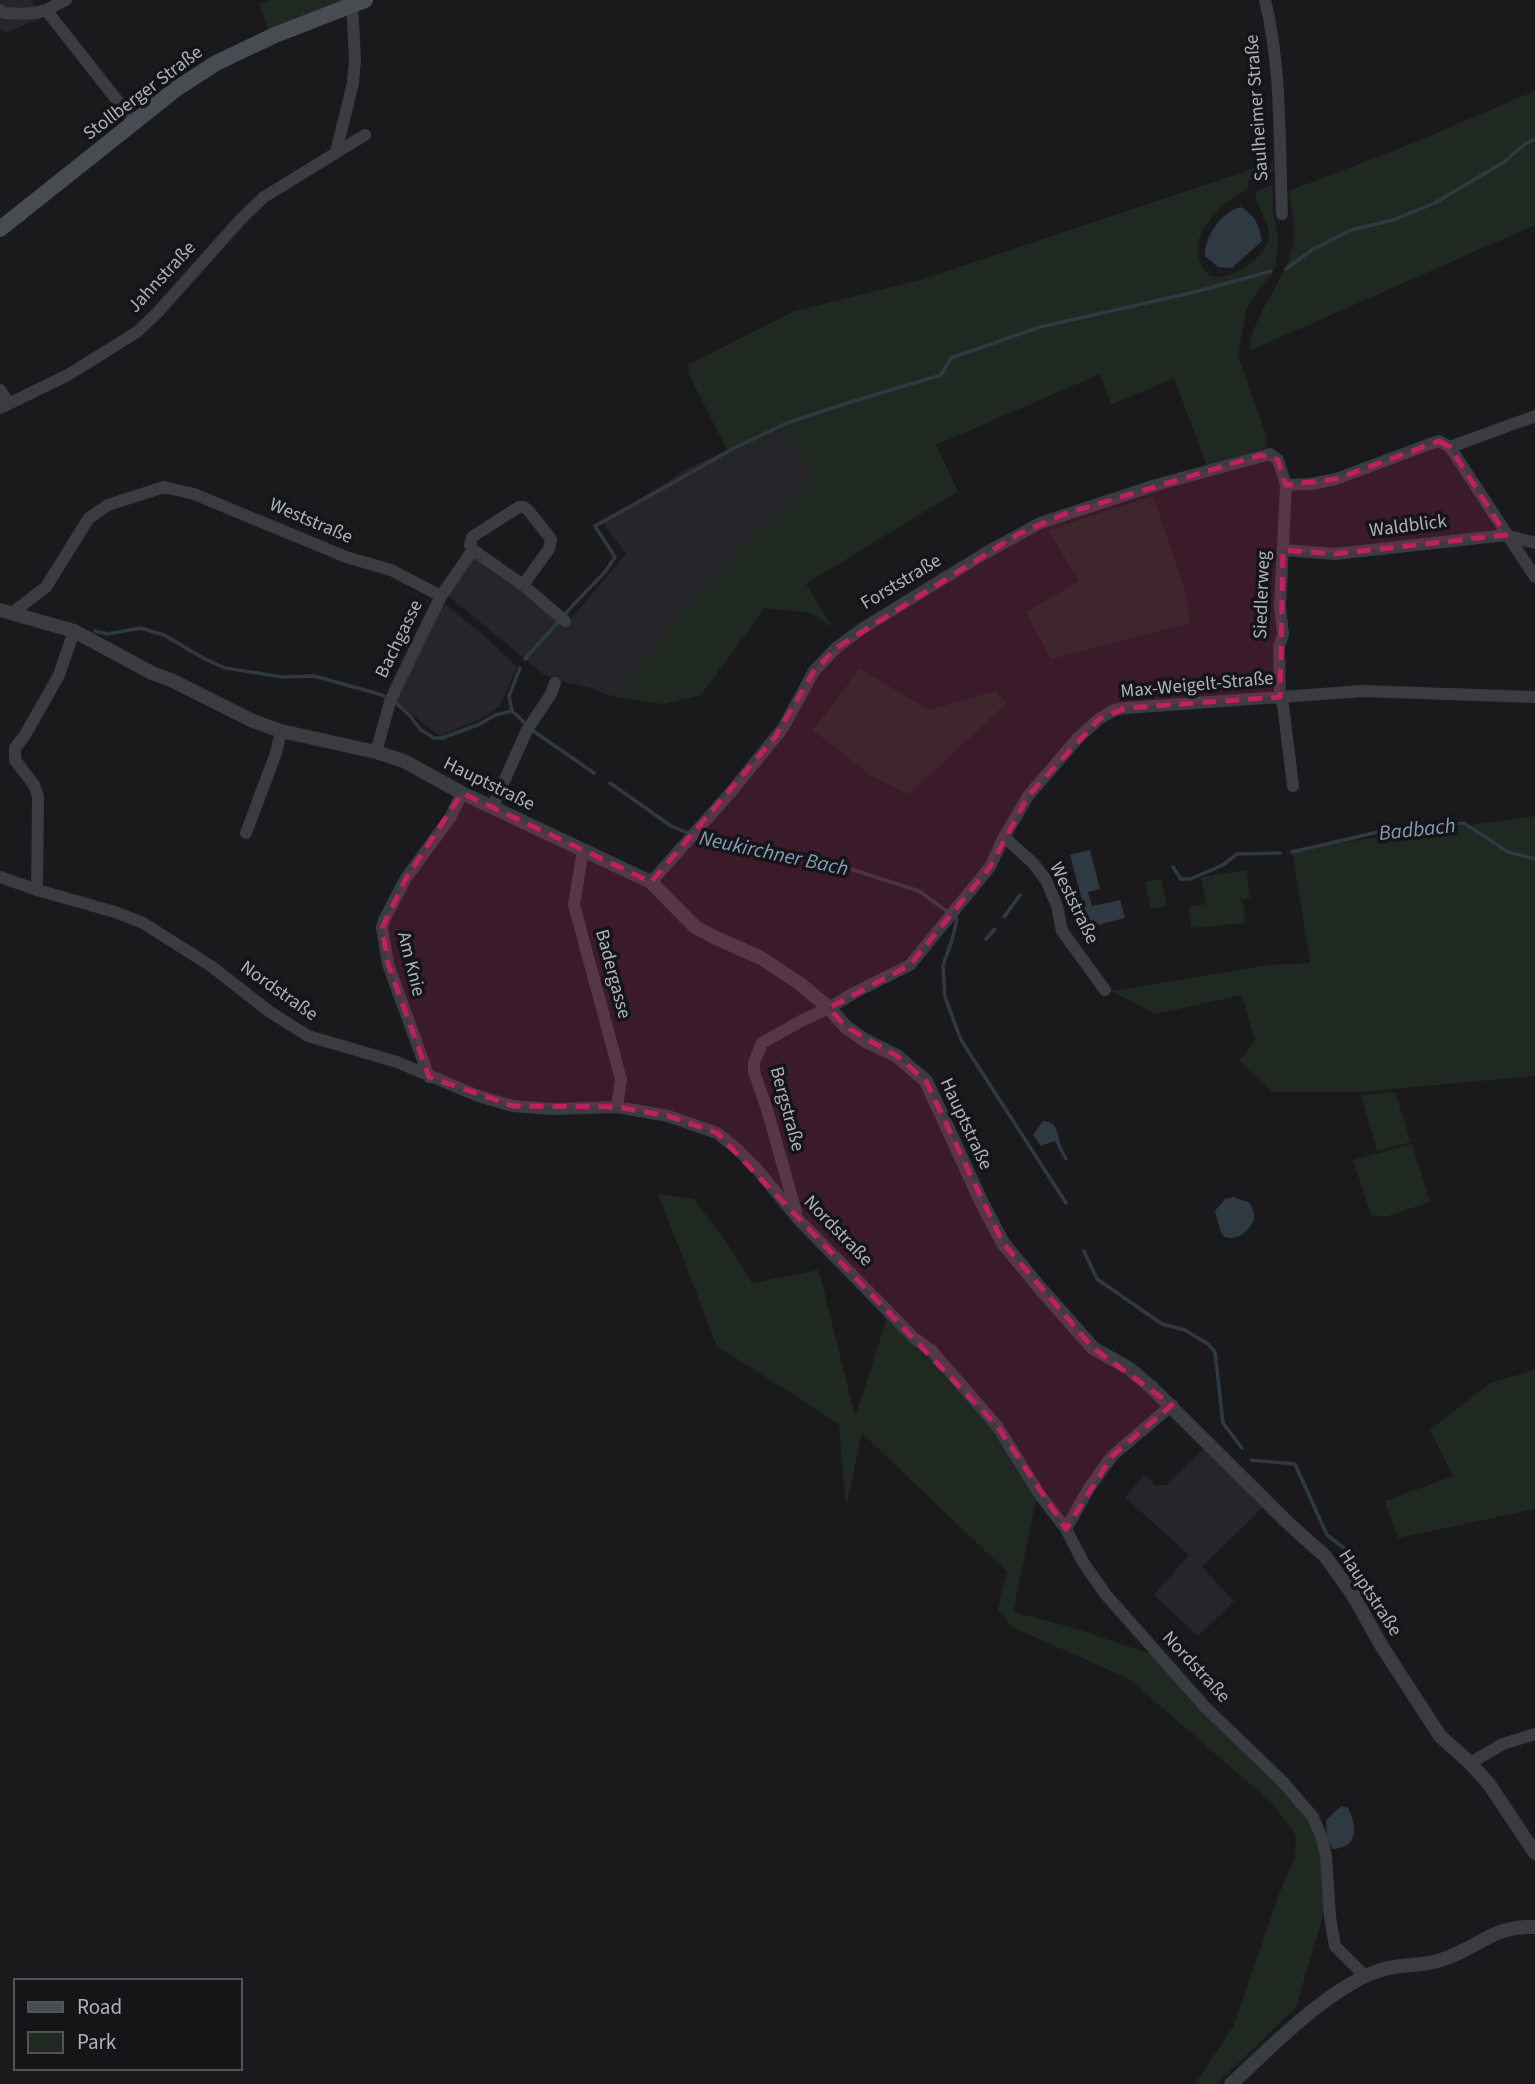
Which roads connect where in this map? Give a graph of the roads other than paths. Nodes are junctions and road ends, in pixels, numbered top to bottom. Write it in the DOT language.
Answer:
graph roads {
  1 [pos="66,0"];
  2 [pos="1265,0"];
  3 [pos="359,2"];
  4 [pos="0,10"];
  5 [pos="46,10"];
  6 [pos="135,123"];
  7 [pos="365,135"];
  8 [pos="336,152"];
  9 [pos="1282,214"];
  10 [pos="0,229"];
  11 [pos="0,390"];
  12 [pos="4,406"];
  13 [pos="1535,416"];
  14 [pos="1450,447"];
  15 [pos="1270,454"];
  16 [pos="1286,485"];
  17 [pos="1506,535"];
  18 [pos="1535,543"];
  19 [pos="473,550"];
  20 [pos="1284,550"];
  21 [pos="1535,577"];
  22 [pos="523,585"];
  23 [pos="441,596"];
  24 [pos="6,612"];
  25 [pos="561,617"];
  26 [pos="74,631"];
  27 [pos="555,683"];
  28 [pos="1280,697"];
  29 [pos="1535,697"];
  30 [pos="281,731"];
  31 [pos="376,752"];
  32 [pos="1293,786"];
  33 [pos="462,793"];
  34 [pos="492,808"];
  35 [pos="246,834"];
  36 [pos="1004,836"];
  37 [pos="583,850"];
  38 [pos="0,877"];
  39 [pos="651,882"];
  40 [pos="37,890"];
  41 [pos="1105,990"];
  42 [pos="830,1008"];
  43 [pos="429,1077"];
  44 [pos="617,1107"];
  45 [pos="798,1219"];
  46 [pos="1172,1405"];
  47 [pos="1066,1529"];
  48 [pos="1535,1734"];
  49 [pos="1470,1763"];
  50 [pos="1535,1853"];
  51 [pos="1535,1927"];
  52 [pos="1365,1976"];
  53 [pos="1231,2084"];
  1 -- 5 [label="street"];
  2 -- 9 [label="street, Saulheimer Straße"];
  3 -- 6 [label="main road, Stollberger Straße"];
  3 -- 8 [label="street"];
  4 -- 5 [label="street"];
  5 -- 6 [label="street"];
  6 -- 10 [label="main road, Stollberger Straße"];
  7 -- 8 [label="street, Jahnstraße"];
  8 -- 12 [label="street, Jahnstraße"];
  11 -- 12 [label="street"];
  13 -- 14 [label="street"];
  14 -- 16 [label="street"];
  14 -- 17 [label="street"];
  15 -- 16 [label="street, Siedlerweg"];
  15 -- 39 [label="street, Forststraße"];
  16 -- 20 [label="street, Siedlerweg"];
  17 -- 18 [label="street, Waldblick"];
  17 -- 20 [label="street, Waldblick"];
  17 -- 21 [label="street"];
  19 -- 22 [label="street"];
  19 -- 22 [label="street, Bachgasse"];
  19 -- 23 [label="street, Bachgasse"];
  20 -- 28 [label="street, Siedlerweg"];
  22 -- 25 [label="street"];
  23 -- 24 [label="street, Weststraße"];
  23 -- 31 [label="street, Bachgasse"];
  24 -- 26 [label="street, Hauptstraße"];
  26 -- 30 [label="street, Hauptstraße"];
  26 -- 40 [label="street"];
  27 -- 34 [label="street"];
  28 -- 29 [label="street, Max-Weigelt-Straße"];
  28 -- 32 [label="street, Siedlerweg"];
  28 -- 36 [label="street, Max-Weigelt-Straße"];
  30 -- 31 [label="street, Hauptstraße"];
  30 -- 35 [label="street"];
  31 -- 33 [label="street, Hauptstraße"];
  33 -- 34 [label="street, Hauptstraße"];
  33 -- 43 [label="street, Am Knie"];
  34 -- 37 [label="street, Hauptstraße"];
  36 -- 41 [label="street, Weststraße"];
  36 -- 42 [label="street, Max-Weigelt-Straße"];
  37 -- 39 [label="street, Hauptstraße"];
  37 -- 44 [label="street, Badergasse"];
  38 -- 40 [label="street, Nordstraße"];
  39 -- 42 [label="street, Hauptstraße"];
  40 -- 43 [label="street, Nordstraße"];
  42 -- 45 [label="street, Bergstraße"];
  42 -- 46 [label="street, Hauptstraße"];
  43 -- 44 [label="street, Nordstraße"];
  44 -- 45 [label="street, Nordstraße"];
  45 -- 47 [label="street, Nordstraße"];
  46 -- 47 [label="street"];
  46 -- 49 [label="street, Hauptstraße"];
  47 -- 52 [label="street, Nordstraße"];
  48 -- 49 [label="street"];
  49 -- 50 [label="street, Hauptstraße"];
  51 -- 52 [label="street"];
  52 -- 53 [label="street"];
}
